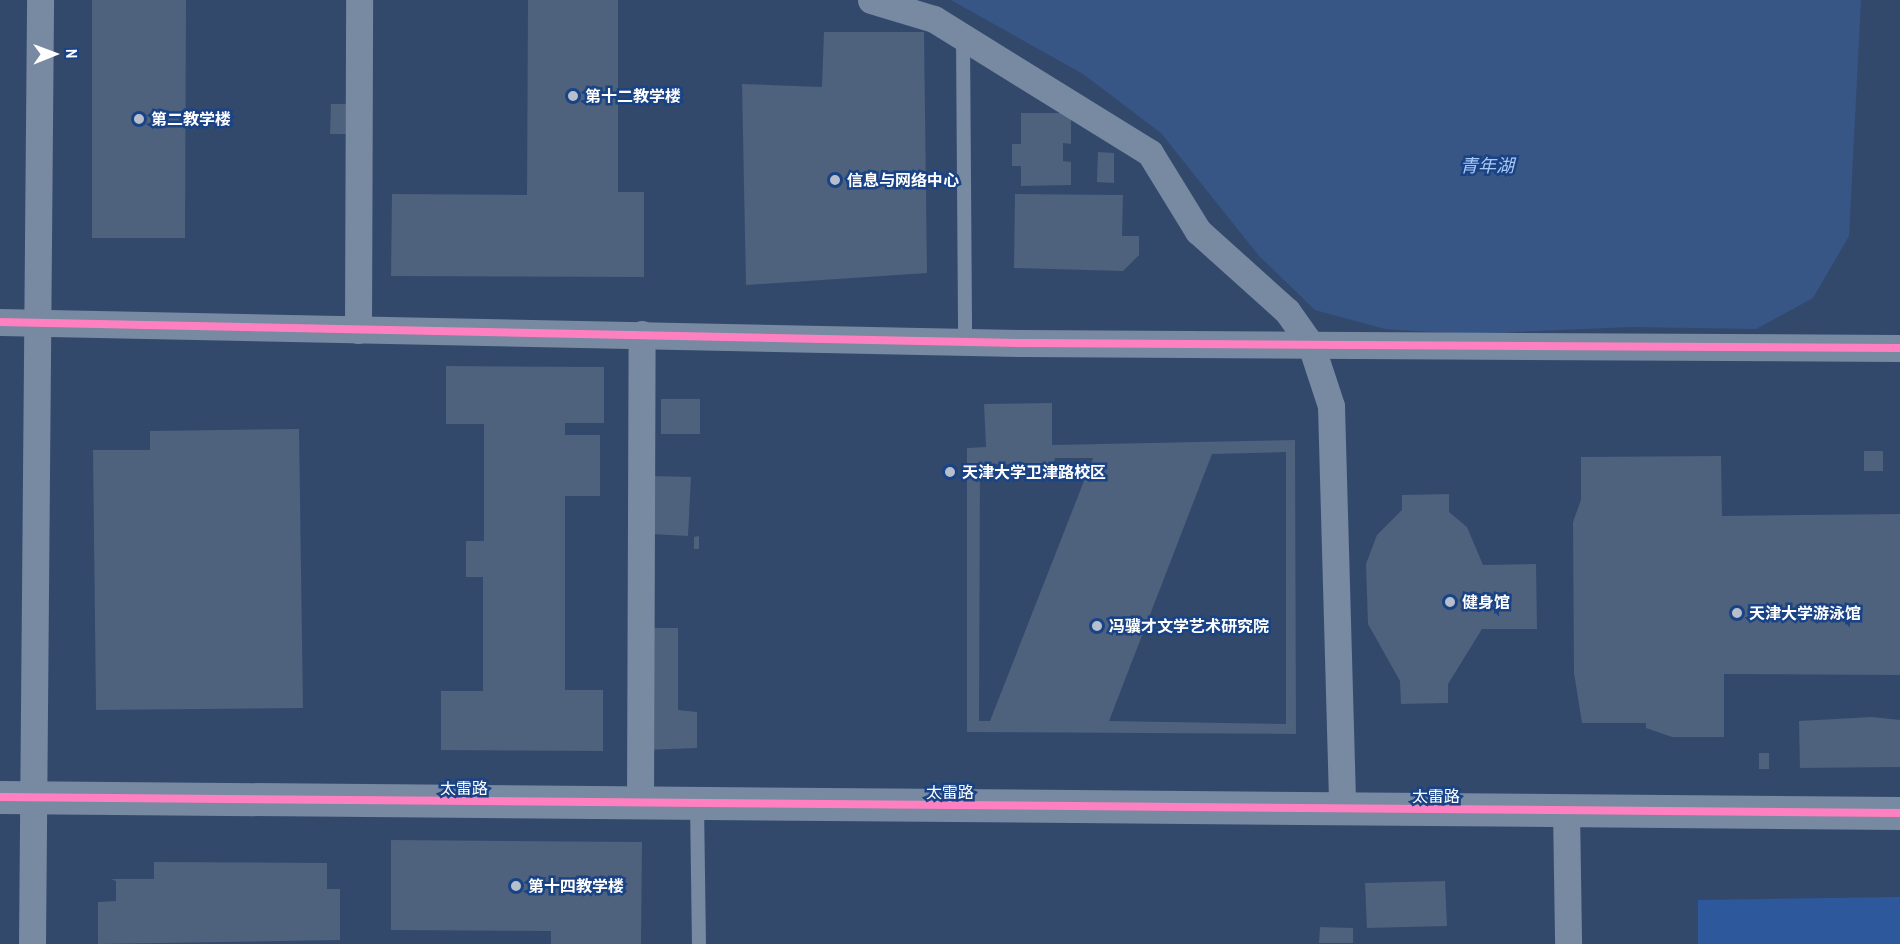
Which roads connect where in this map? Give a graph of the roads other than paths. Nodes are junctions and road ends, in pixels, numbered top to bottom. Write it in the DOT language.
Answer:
graph roads {
  1 [pos="40,0"];
  2 [pos="359,0"];
  3 [pos="871,0"];
  4 [pos="963,37"];
  5 [pos="0,322"];
  6 [pos="40,323"];
  7 [pos="358,330"];
  8 [pos="642,334"];
  9 [pos="965,341"];
  10 [pos="1311,345"];
  11 [pos="1900,348"];
  12 [pos="0,797"];
  13 [pos="35,798"];
  14 [pos="640,803"];
  15 [pos="697,803"];
  16 [pos="1342,809"];
  17 [pos="1566,810"];
  18 [pos="1900,813"];
  19 [pos="32,944"];
  20 [pos="699,944"];
  21 [pos="1568,944"];
  1 -- 6 [label="street"];
  2 -- 7 [label="street"];
  3 -- 4 [label="street"];
  4 -- 9 [label="lane"];
  4 -- 10 [label="street"];
  5 -- 6 [label="street"];
  6 -- 7 [label="street"];
  6 -- 13 [label="street"];
  7 -- 8 [label="street"];
  8 -- 9 [label="street"];
  8 -- 14 [label="street"];
  9 -- 10 [label="street"];
  10 -- 11 [label="street"];
  10 -- 16 [label="street"];
  12 -- 13 [label="street, 太雷路"];
  13 -- 14 [label="street, 太雷路"];
  13 -- 19 [label="street"];
  14 -- 15 [label="street, 太雷路"];
  15 -- 16 [label="street, 太雷路"];
  15 -- 20 [label="lane"];
  16 -- 17 [label="street, 太雷路"];
  17 -- 18 [label="street, 太雷路"];
  17 -- 21 [label="street"];
}
